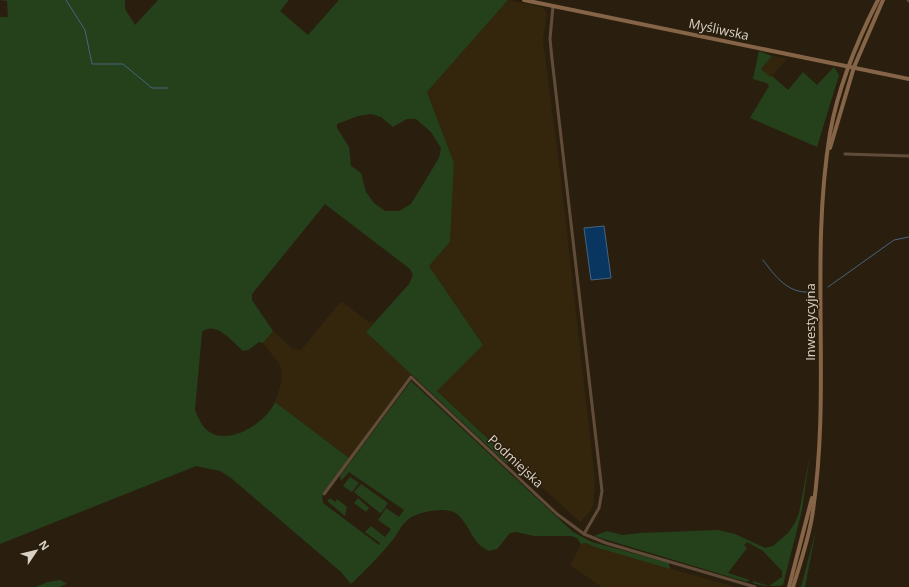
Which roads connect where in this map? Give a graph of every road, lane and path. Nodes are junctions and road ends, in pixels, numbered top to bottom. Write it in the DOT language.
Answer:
graph roads {
  1 [pos="524,0"];
  2 [pos="878,0"];
  3 [pos="883,0"];
  4 [pos="553,6"];
  5 [pos="852,67"];
  6 [pos="909,79"];
  7 [pos="845,154"];
  8 [pos="909,156"];
  9 [pos="815,486"];
  10 [pos="324,494"];
  11 [pos="584,534"];
  12 [pos="755,587"];
  13 [pos="788,587"];
  14 [pos="793,587"];
  1 -- 4 [label="main road, Myśliwska"];
  2 -- 5 [label="main road, Inwestycyjna"];
  3 -- 5 [label="main road, Inwestycyjna"];
  4 -- 5 [label="main road, Myśliwska"];
  4 -- 11 [label="street"];
  5 -- 6 [label="main road, Myśliwska"];
  5 -- 9 [label="main road, Inwestycyjna"];
  7 -- 8 [label="street"];
  9 -- 13 [label="main road, Inwestycyjna"];
  9 -- 14 [label="main road, Inwestycyjna"];
  10 -- 11 [label="street, Podmiejska"];
  11 -- 12 [label="street, Podmiejska"];
}
